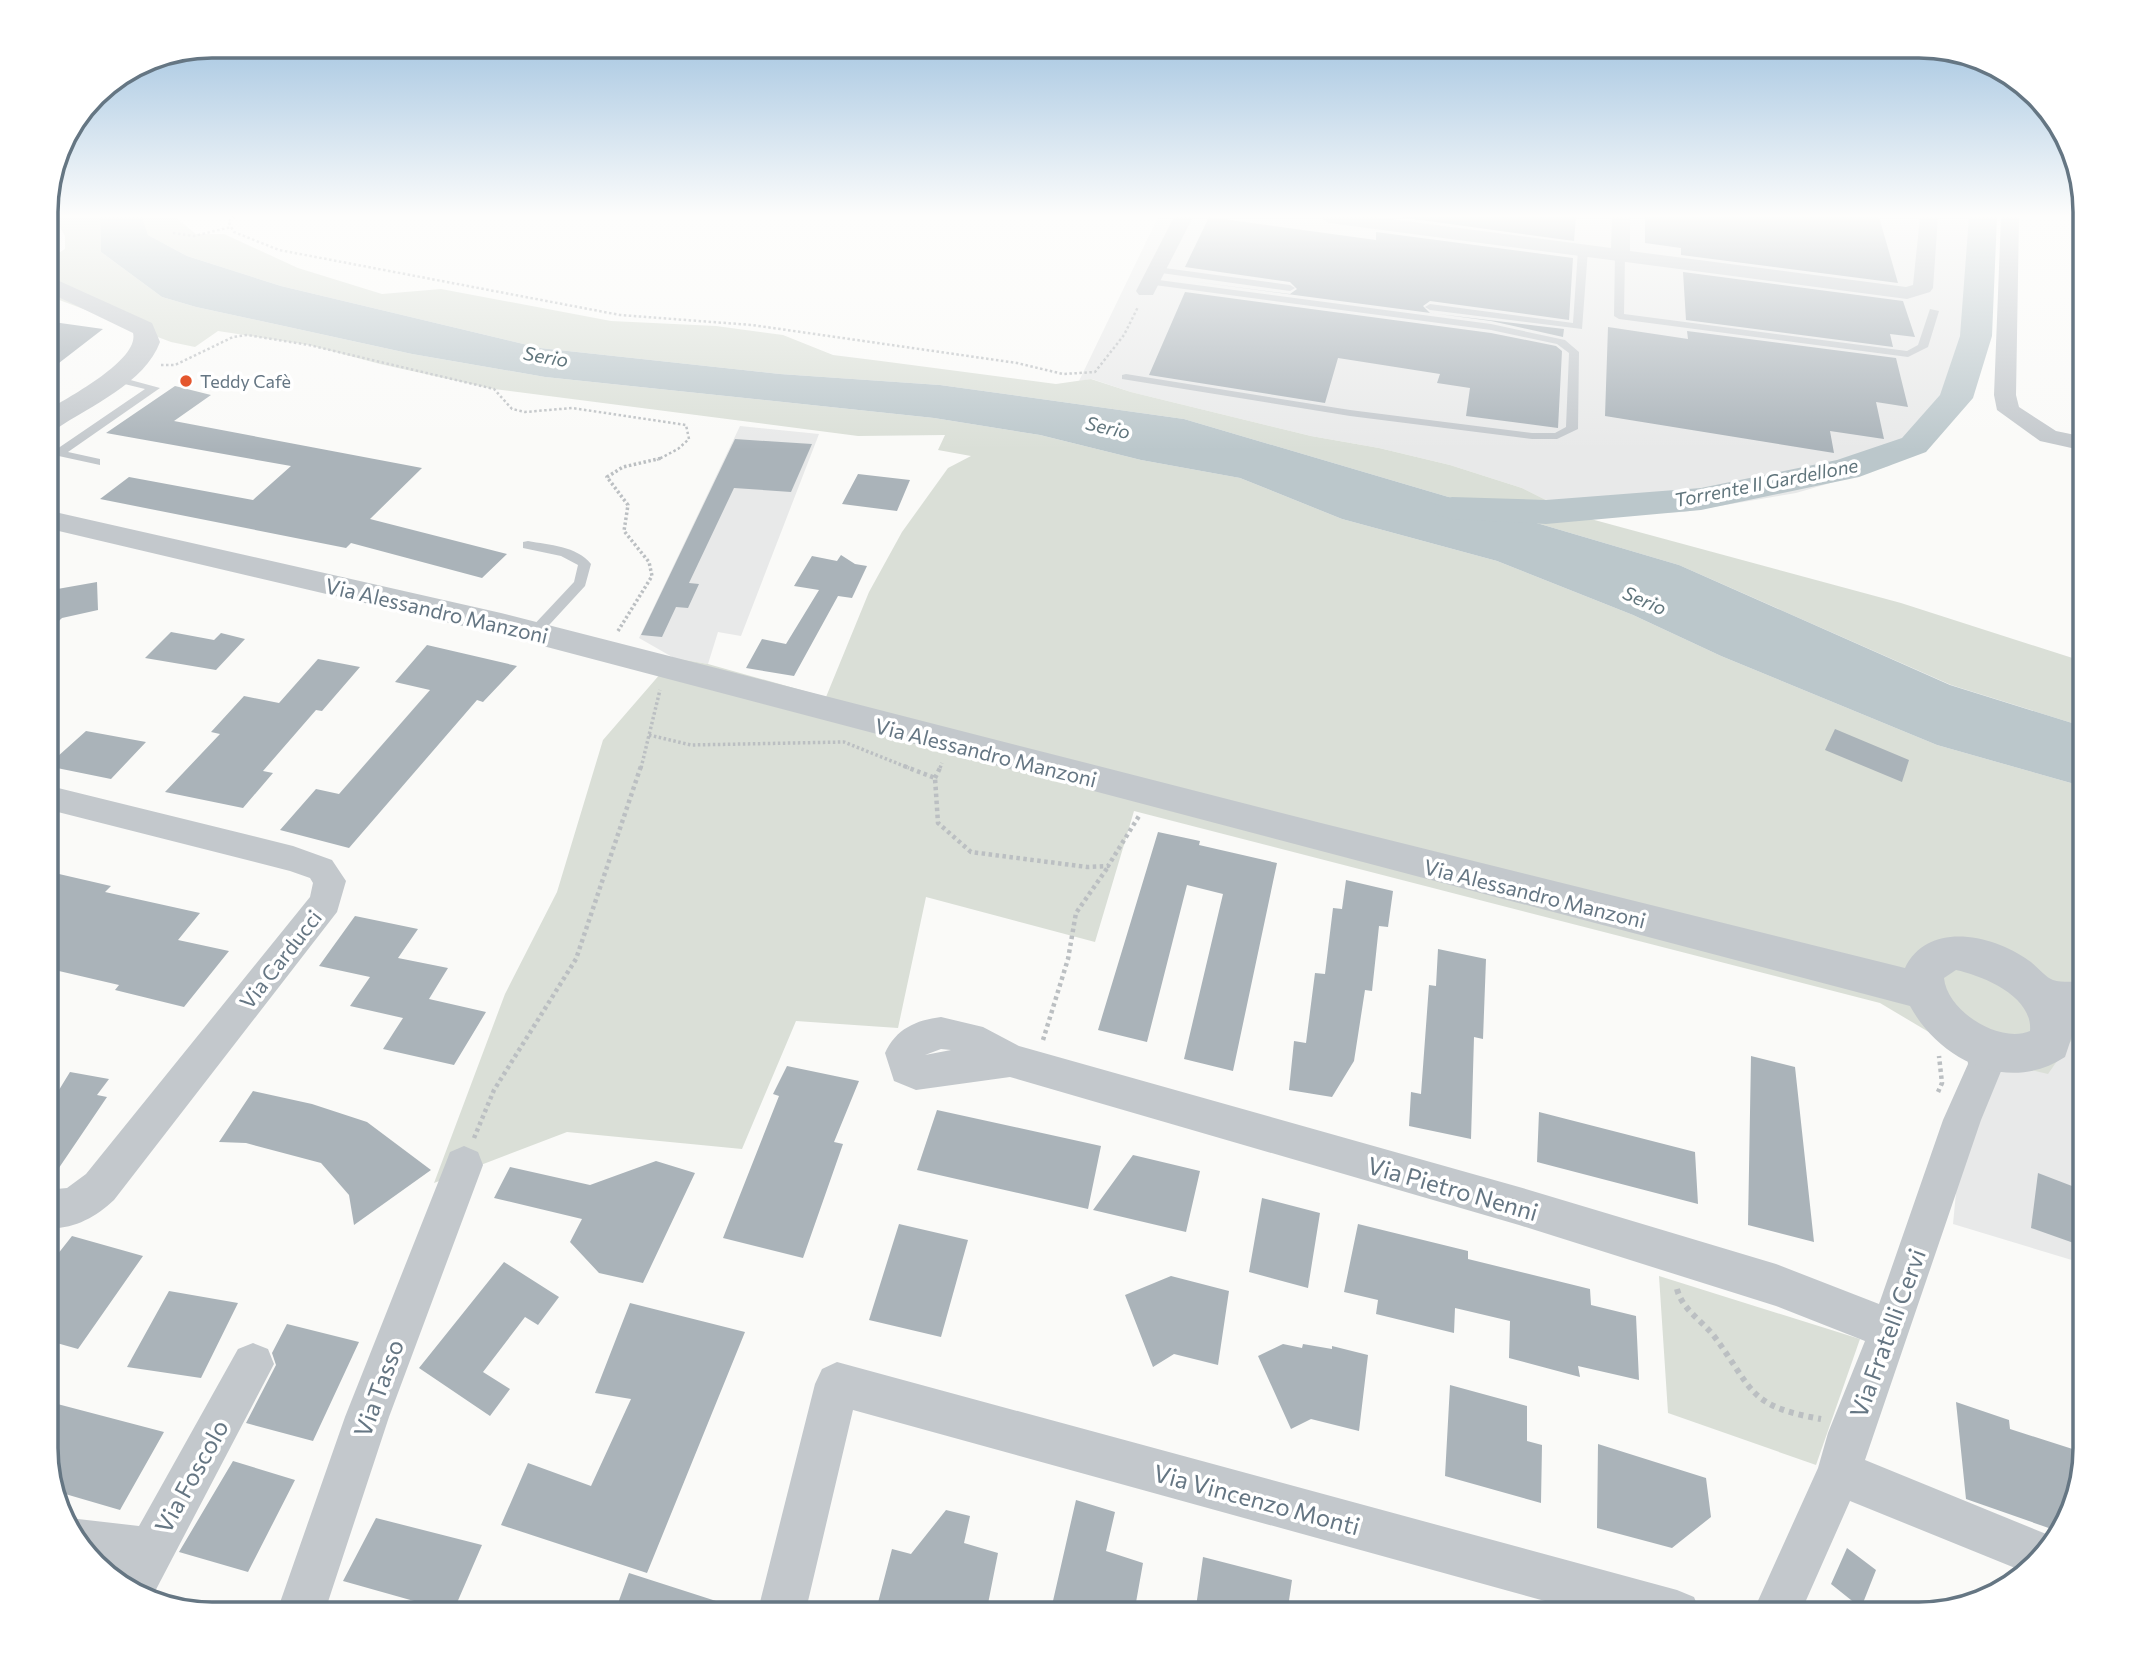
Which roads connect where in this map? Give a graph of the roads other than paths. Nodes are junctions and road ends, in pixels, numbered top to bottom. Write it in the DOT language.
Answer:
graph roads {
  1 [pos="72,294"];
  2 [pos="1251,294"];
  3 [pos="1276,294"];
  4 [pos="1580,294"];
  5 [pos="1619,294"];
  6 [pos="2008,294"];
  7 [pos="1934,312"];
  8 [pos="121,371"];
  9 [pos="1126,377"];
  10 [pos="58,415"];
  11 [pos="2073,441"];
  12 [pos="96,462"];
  13 [pos="58,522"];
  14 [pos="528,545"];
  15 [pos="534,633"];
  16 [pos="58,800"];
  17 [pos="1924,991"];
  18 [pos="2043,998"];
  19 [pos="2073,1000"];
  20 [pos="1984,1048"];
  21 [pos="1022,1064"];
  22 [pos="464,1165"];
  23 [pos="58,1210"];
  24 [pos="1891,1329"];
  25 [pos="253,1364"];
  26 [pos="1845,1452"];
  27 [pos="96,1550"];
  28 [pos="2032,1552"];
  29 [pos="140,1570"];
  30 [pos="304,1602"];
  31 [pos="784,1602"];
  32 [pos="1630,1602"];
  33 [pos="1782,1602"];
  1 -- 8 [label="street"];
  2 -- 9 [label="lane"];
  3 -- 4 [label="lane"];
  5 -- 7 [label="lane"];
  6 -- 11 [label="street"];
  8 -- 10 [label="street"];
  8 -- 12 [label="lane"];
  13 -- 15 [label="street, Via Alessandro Manzoni"];
  14 -- 15 [label="lane"];
  15 -- 17 [label="street, Via Alessandro Manzoni"];
  16 -- 23 [label="street, Via Carducci"];
  17 -- 18 [label="street"];
  17 -- 20 [label="street"];
  18 -- 19 [label="street"];
  18 -- 20 [label="street"];
  20 -- 24 [label="street, Via Fratelli Cervi"];
  21 -- 24 [label="street, Via Pietro Nenni"];
  22 -- 30 [label="street, Via Tasso"];
  24 -- 26 [label="street, Via Fratelli Cervi"];
  25 -- 29 [label="street, Via Foscolo"];
  26 -- 28 [label="street"];
  26 -- 33 [label="street, Via Fratelli Cervi"];
  27 -- 29 [label="street"];
  31 -- 32 [label="street, Via Vincenzo Monti"];
}
